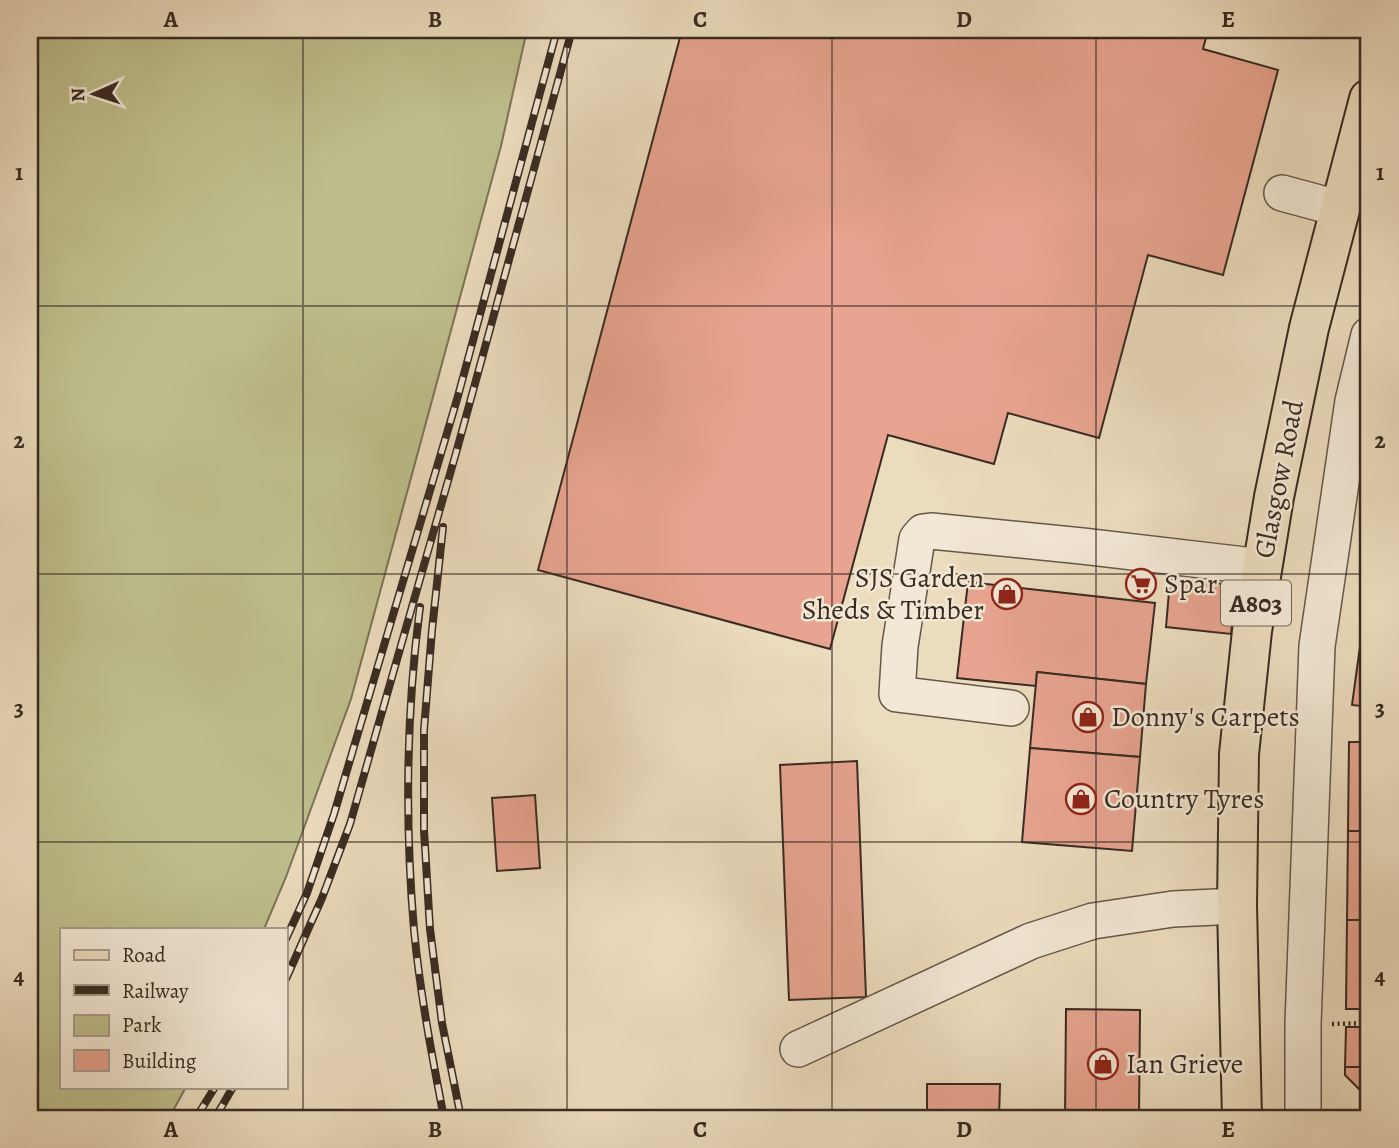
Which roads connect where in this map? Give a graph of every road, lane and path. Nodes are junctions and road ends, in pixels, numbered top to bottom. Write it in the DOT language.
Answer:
graph roads {
  1 [pos="1369,99"];
  2 [pos="1282,193"];
  3 [pos="1341,209"];
  4 [pos="1369,335"];
  5 [pos="1262,567"];
  6 [pos="1011,709"];
  7 [pos="1237,906"];
  8 [pos="798,1049"];
  9 [pos="1242,1118"];
  10 [pos="1303,1118"];
  1 -- 3 [label="main road, Glasgow Road / A803"];
  2 -- 3 [label="street"];
  3 -- 5 [label="main road, Glasgow Road / A803"];
  4 -- 10 [label="street, Glasgow Road"];
  5 -- 6 [label="street"];
  5 -- 7 [label="main road, Glasgow Road / A803"];
  7 -- 8 [label="street"];
  7 -- 9 [label="main road, Glasgow Road / A803"];
}
